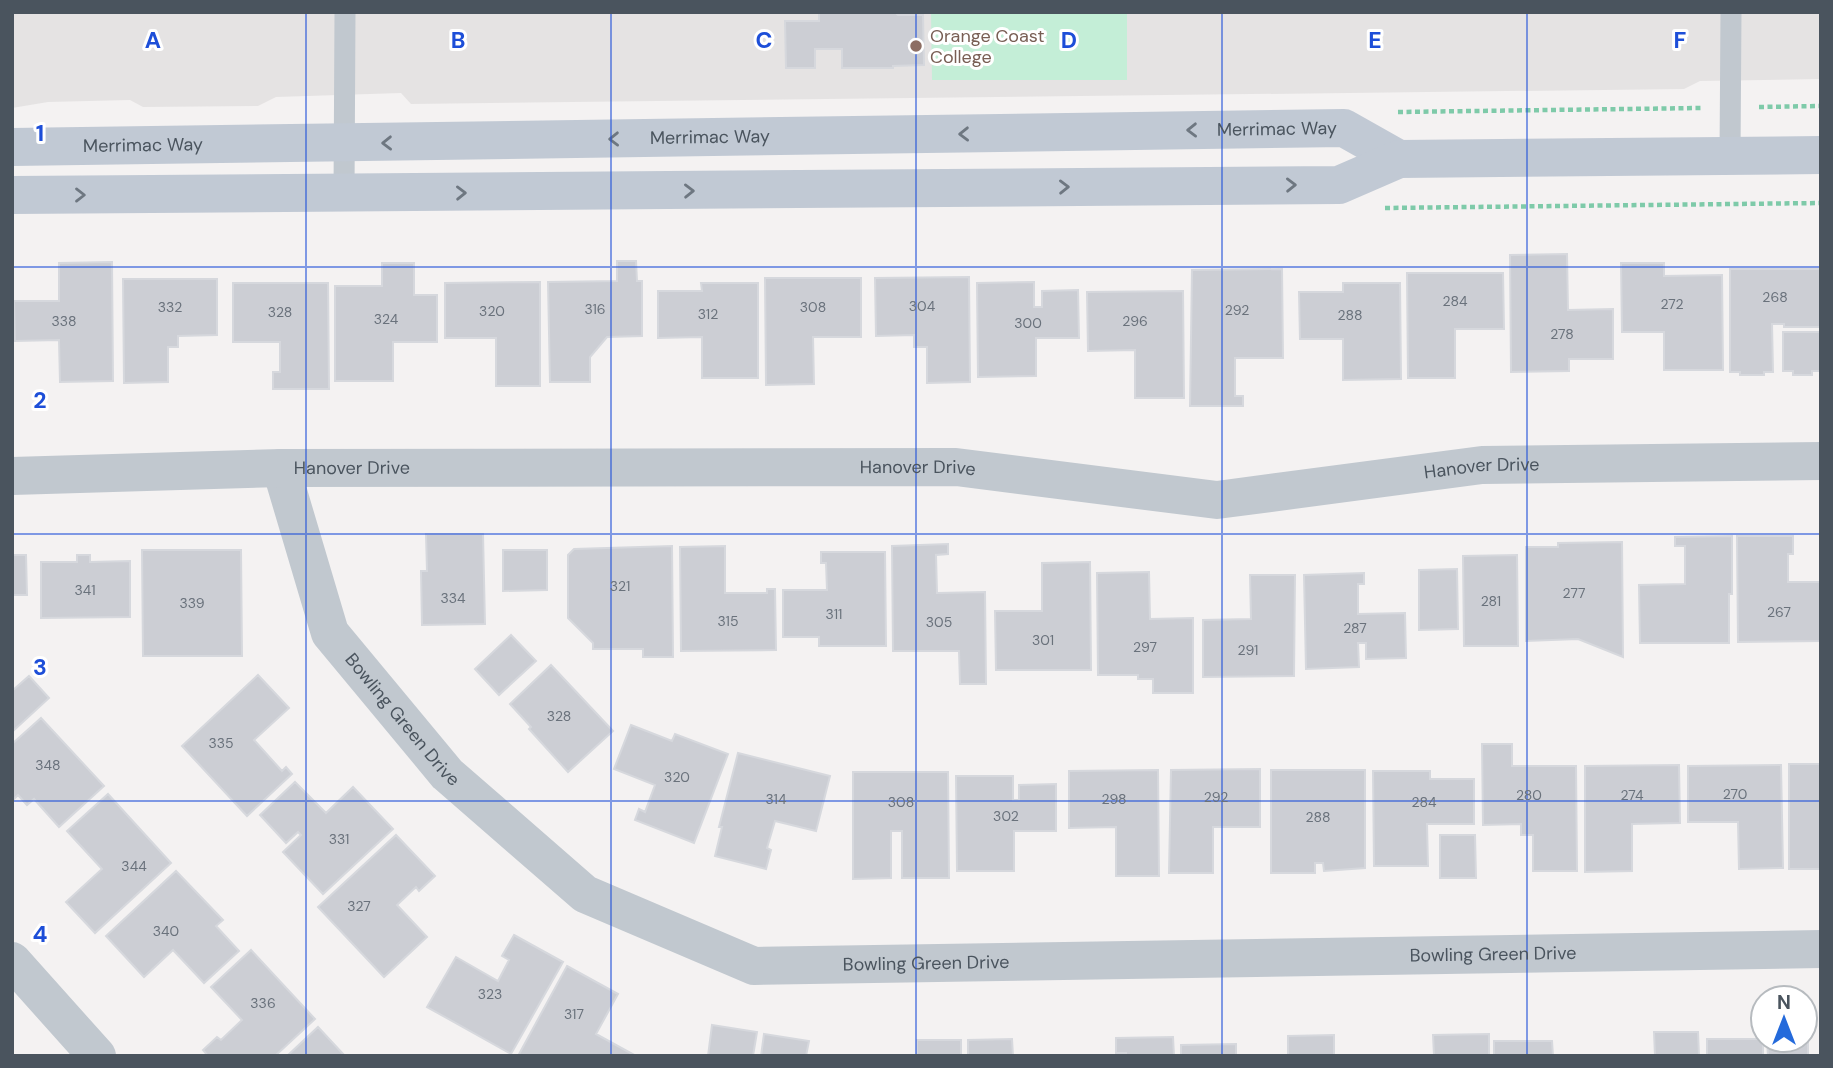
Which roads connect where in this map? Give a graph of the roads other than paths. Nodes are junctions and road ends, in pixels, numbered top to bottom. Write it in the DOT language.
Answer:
graph roads {
  1 [pos="345,12"];
  2 [pos="1731,12"];
  3 [pos="344,143"];
  4 [pos="12,147"];
  5 [pos="1821,155"];
  6 [pos="1730,156"];
  7 [pos="1399,159"];
  8 [pos="344,194"];
  9 [pos="12,195"];
  10 [pos="1821,461"];
  11 [pos="281,468"];
  12 [pos="12,476"];
  13 [pos="1821,949"];
  14 [pos="12,961"];
  15 [pos="97,1056"];
  1 -- 3 [label="lane"];
  2 -- 6 [label="lane"];
  3 -- 4 [label="street, Merrimac Way"];
  7 -- 3 [label="street, Merrimac Way, one-way"];
  3 -- 8 [label="lane"];
  5 -- 6 [label="street"];
  6 -- 7 [label="street"];
  8 -- 7 [label="street, one-way"];
  9 -- 8 [label="street, one-way"];
  10 -- 11 [label="street, Hanover Drive"];
  11 -- 12 [label="street, Hanover Drive"];
  11 -- 13 [label="street, Bowling Green Drive"];
  14 -- 15 [label="street"];
}
